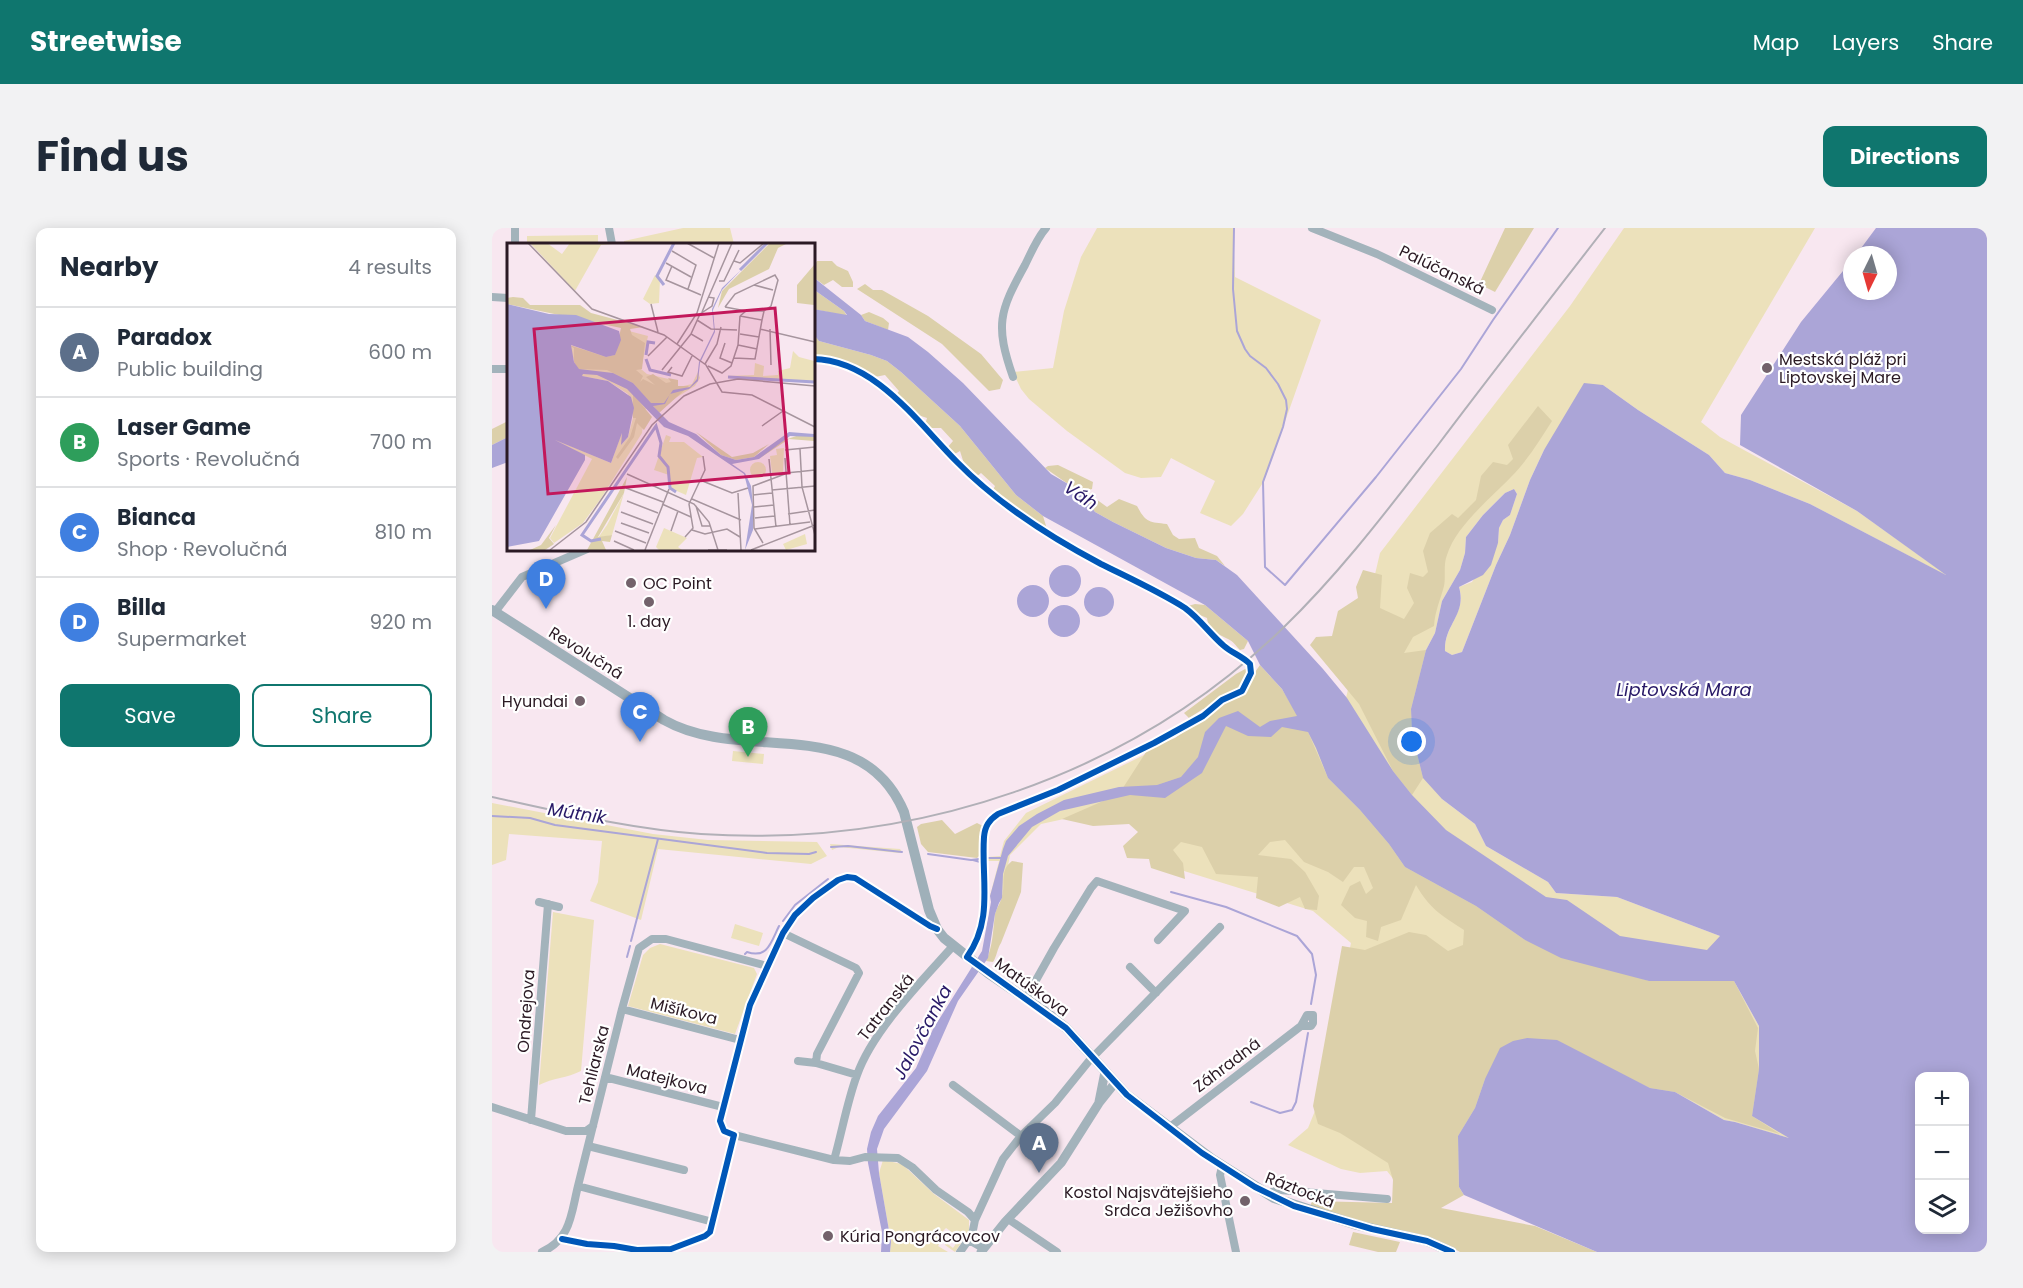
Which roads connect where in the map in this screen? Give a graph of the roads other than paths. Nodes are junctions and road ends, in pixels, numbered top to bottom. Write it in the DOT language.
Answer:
graph roads {
  1 [pos="609,228"];
  2 [pos="1312,228"];
  3 [pos="1042,229"];
  4 [pos="612,243"];
  5 [pos="492,297"];
  6 [pos="507,298"];
  7 [pos="1492,310"];
  8 [pos="492,369"];
  9 [pos="506,369"];
  10 [pos="1013,377"];
  11 [pos="585,550"];
  12 [pos="493,611"];
  13 [pos="926,898"];
  14 [pos="539,902"];
  15 [pos="548,904"];
  16 [pos="559,907"];
  17 [pos="906,911"];
  18 [pos="1220,927"];
  19 [pos="937,929"];
  20 [pos="783,933"];
  21 [pos="1158,940"];
  22 [pos="953,946"];
  23 [pos="767,966"];
  24 [pos="1130,967"];
  25 [pos="1156,993"];
  26 [pos="1026,998"];
  27 [pos="622,1009"];
  28 [pos="1301,1026"];
  29 [pos="740,1040"];
  30 [pos="1094,1057"];
  31 [pos="798,1061"];
  32 [pos="816,1064"];
  33 [pos="1105,1071"];
  34 [pos="857,1075"];
  35 [pos="605,1077"];
  36 [pos="1115,1083"];
  37 [pos="953,1085"];
  38 [pos="1127,1095"];
  39 [pos="1101,1101"];
  40 [pos="492,1107"];
  41 [pos="723,1107"];
  42 [pos="531,1120"];
  43 [pos="593,1126"];
  44 [pos="1170,1126"];
  45 [pos="734,1135"];
  46 [pos="1021,1136"];
  47 [pos="588,1146"];
  48 [pos="834,1160"];
  49 [pos="1222,1167"];
  50 [pos="684,1170"];
  51 [pos="578,1186"];
  52 [pos="1269,1195"];
  53 [pos="1387,1199"];
  54 [pos="1008,1219"];
  55 [pos="975,1220"];
  56 [pos="713,1222"];
  57 [pos="562,1239"];
  58 [pos="969,1240"];
  59 [pos="671,1249"];
  60 [pos="982,1250"];
  61 [pos="542,1252"];
  62 [pos="680,1252"];
  63 [pos="960,1252"];
  64 [pos="1057,1252"];
  65 [pos="1236,1252"];
  66 [pos="1452,1252"];
  1 -- 4 [label="street"];
  2 -- 7 [label="street, Palúčanská"];
  3 -- 10 [label="street"];
  5 -- 6 [label="street"];
  8 -- 9 [label="street"];
  11 -- 12 [label="street, Revolučná"];
  12 -- 13 [label="main road, Revolučná"];
  13 -- 17 [label="street"];
  13 -- 19 [label="main road, Revolučná"];
  14 -- 15 [label="street"];
  15 -- 16 [label="street"];
  15 -- 42 [label="street, Ondrejova"];
  17 -- 19 [label="street, Matúškova"];
  17 -- 20 [label="street, Matúškova"];
  18 -- 25 [label="street"];
  19 -- 22 [label="main road, Matúškova"];
  20 -- 23 [label="street"];
  20 -- 32 [label="street"];
  21 -- 26 [label="street"];
  22 -- 26 [label="main road, Matúškova"];
  22 -- 34 [label="street, Tatranská"];
  23 -- 27 [label="street, Tehliarska"];
  23 -- 29 [label="street"];
  24 -- 25 [label="street"];
  25 -- 30 [label="street"];
  26 -- 30 [label="main road, Matúškova"];
  27 -- 29 [label="street, Mišíkova"];
  27 -- 35 [label="street, Tehliarska"];
  28 -- 44 [label="street, Záhradná"];
  29 -- 41 [label="street"];
  30 -- 33 [label="main road, Matúškova"];
  30 -- 46 [label="street"];
  31 -- 32 [label="street"];
  32 -- 34 [label="street"];
  33 -- 36 [label="main road, Matúškova"];
  33 -- 39 [label="street"];
  34 -- 48 [label="street, Tatranská"];
  35 -- 41 [label="street, Matejkova"];
  35 -- 43 [label="street, Tehliarska"];
  36 -- 38 [label="main road, Matúškova"];
  36 -- 39 [label="street"];
  37 -- 46 [label="street"];
  38 -- 39 [label="street"];
  38 -- 44 [label="main road, Ráztocká"];
  39 -- 54 [label="street"];
  40 -- 42 [label="street"];
  41 -- 45 [label="street"];
  42 -- 43 [label="street"];
  43 -- 47 [label="street, Tehliarska"];
  44 -- 49 [label="main road, Ráztocká"];
  45 -- 48 [label="street"];
  45 -- 56 [label="street"];
  46 -- 55 [label="street"];
  47 -- 50 [label="street"];
  47 -- 51 [label="street, Tehliarska"];
  48 -- 55 [label="street"];
  49 -- 52 [label="main road, Ráztocká"];
  49 -- 65 [label="street"];
  51 -- 56 [label="street"];
  51 -- 57 [label="street, Tehliarska"];
  52 -- 53 [label="street"];
  52 -- 66 [label="main road, Ráztocká"];
  54 -- 60 [label="street"];
  54 -- 64 [label="street"];
  55 -- 58 [label="street"];
  56 -- 59 [label="street"];
  57 -- 59 [label="street"];
  57 -- 61 [label="street"];
  58 -- 60 [label="street"];
  58 -- 63 [label="street"];
  59 -- 62 [label="street"];
}
